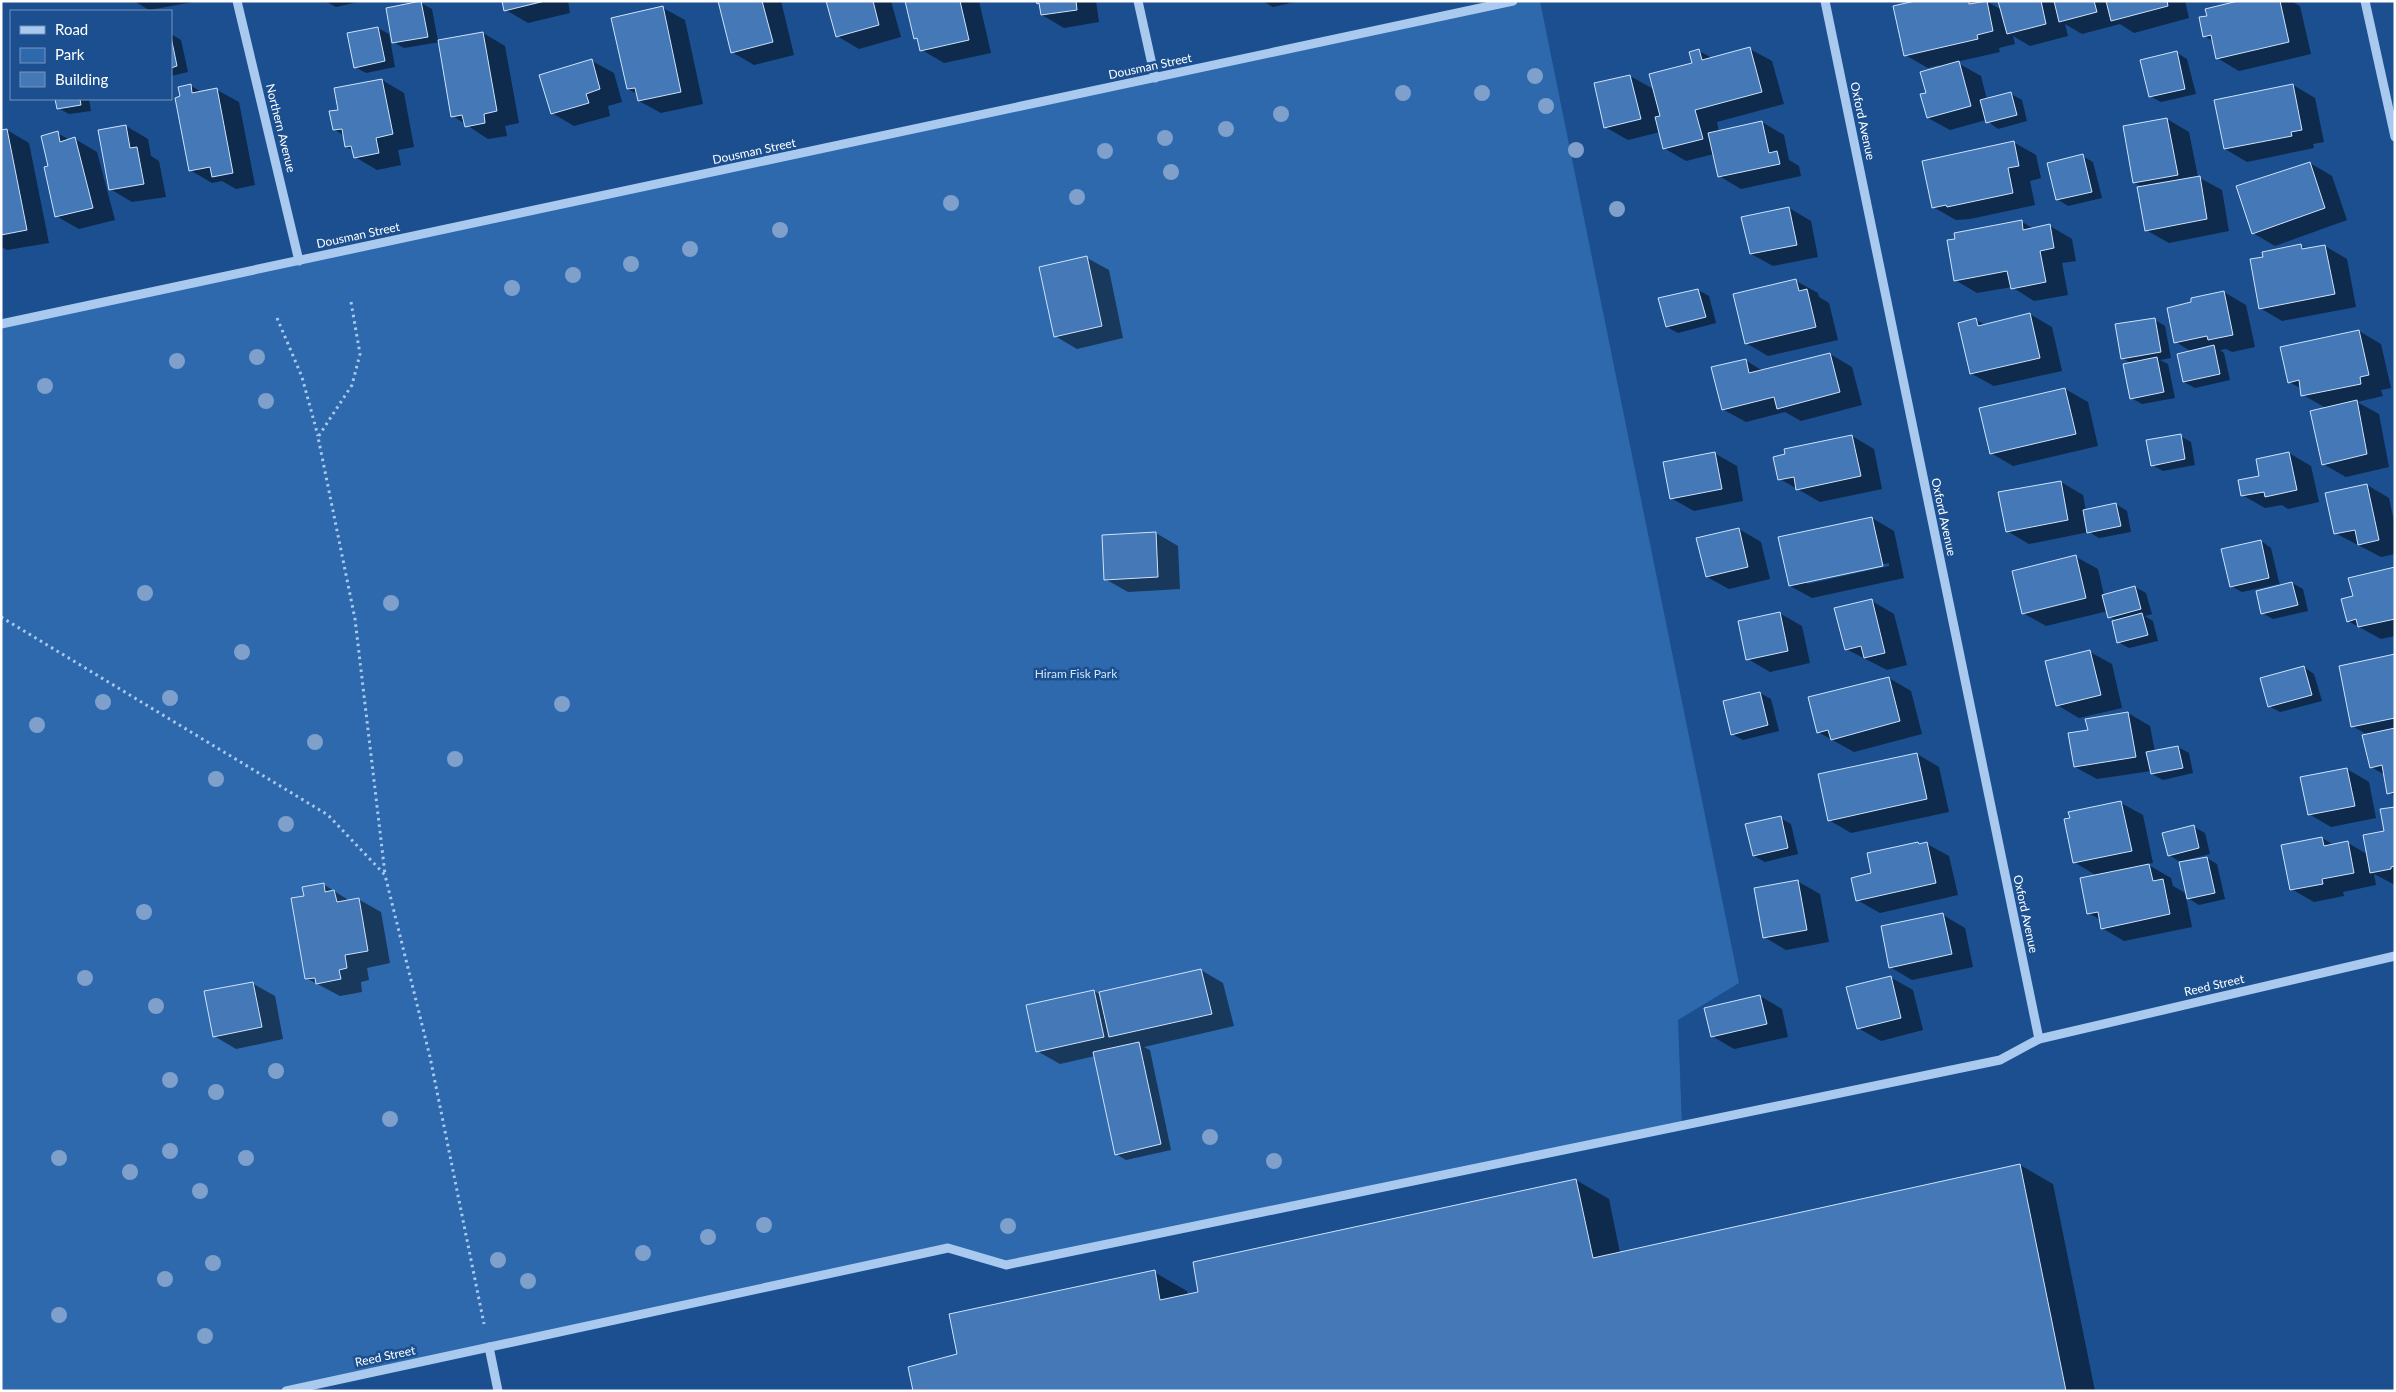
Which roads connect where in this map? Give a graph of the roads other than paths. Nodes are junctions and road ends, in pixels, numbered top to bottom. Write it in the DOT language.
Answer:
graph roads {
  1 [pos="237,1"];
  2 [pos="1138,1"];
  3 [pos="1512,1"];
  4 [pos="1825,1"];
  5 [pos="2365,1"];
  6 [pos="1155,78"];
  7 [pos="2395,138"];
  8 [pos="300,260"];
  9 [pos="1,324"];
  10 [pos="2395,956"];
  11 [pos="2039,1038"];
  12 [pos="489,1347"];
  13 [pos="286,1391"];
  14 [pos="498,1391"];
  1 -- 8 [label="street, Northern Avenue"];
  2 -- 6 [label="street"];
  3 -- 6 [label="street, Dousman Street"];
  4 -- 11 [label="street, Oxford Avenue"];
  5 -- 7 [label="street"];
  6 -- 8 [label="street, Dousman Street"];
  8 -- 9 [label="street, Dousman Street"];
  10 -- 11 [label="street, Reed Street"];
  11 -- 12 [label="street, Reed Street"];
  12 -- 13 [label="street, Reed Street"];
  12 -- 14 [label="street"];
}
